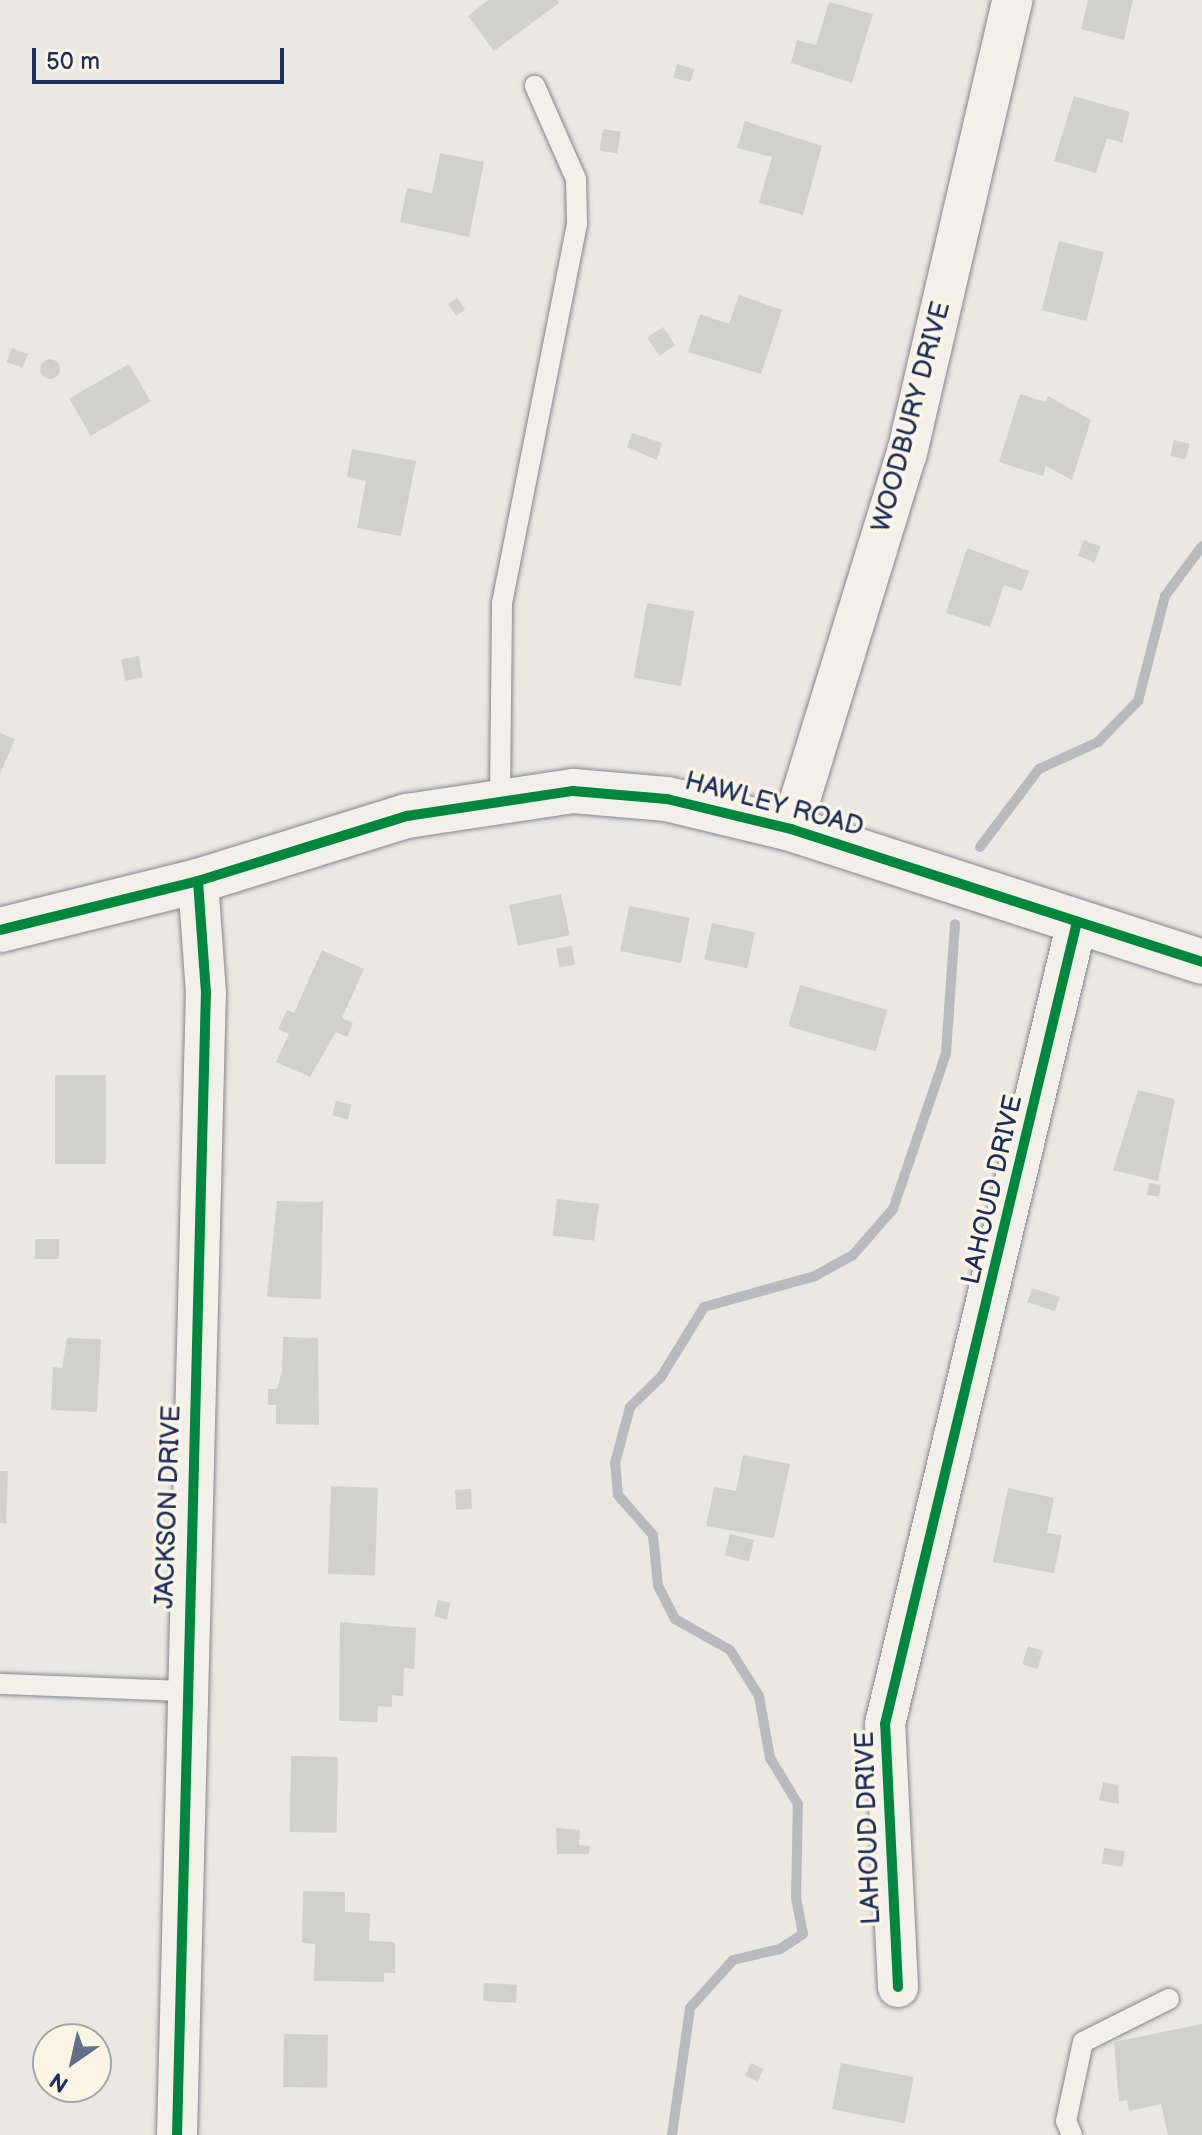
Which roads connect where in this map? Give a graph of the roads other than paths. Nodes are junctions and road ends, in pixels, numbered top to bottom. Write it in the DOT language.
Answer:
graph roads {
  1 [pos="1012,0"];
  2 [pos="535,86"];
  3 [pos="500,797"];
  4 [pos="791,829"];
  5 [pos="198,881"];
  6 [pos="1077,922"];
  7 [pos="0,930"];
  8 [pos="1202,962"];
  9 [pos="0,1684"];
  10 [pos="186,1691"];
  11 [pos="898,1987"];
  12 [pos="1169,1999"];
  13 [pos="177,2135"];
  14 [pos="1072,2135"];
  1 -- 4 [label="street, WOODBURY DRIVE"];
  2 -- 3 [label="lane"];
  3 -- 4 [label="street, HAWLEY ROAD"];
  3 -- 5 [label="street, HAWLEY ROAD"];
  4 -- 6 [label="street, HAWLEY ROAD"];
  5 -- 7 [label="street, HAWLEY ROAD"];
  5 -- 10 [label="street, JACKSON DRIVE"];
  6 -- 8 [label="street, HAWLEY ROAD"];
  6 -- 11 [label="street, LAHOUD DRIVE"];
  9 -- 10 [label="lane"];
  10 -- 13 [label="street, JACKSON DRIVE"];
  12 -- 14 [label="lane"];
}
